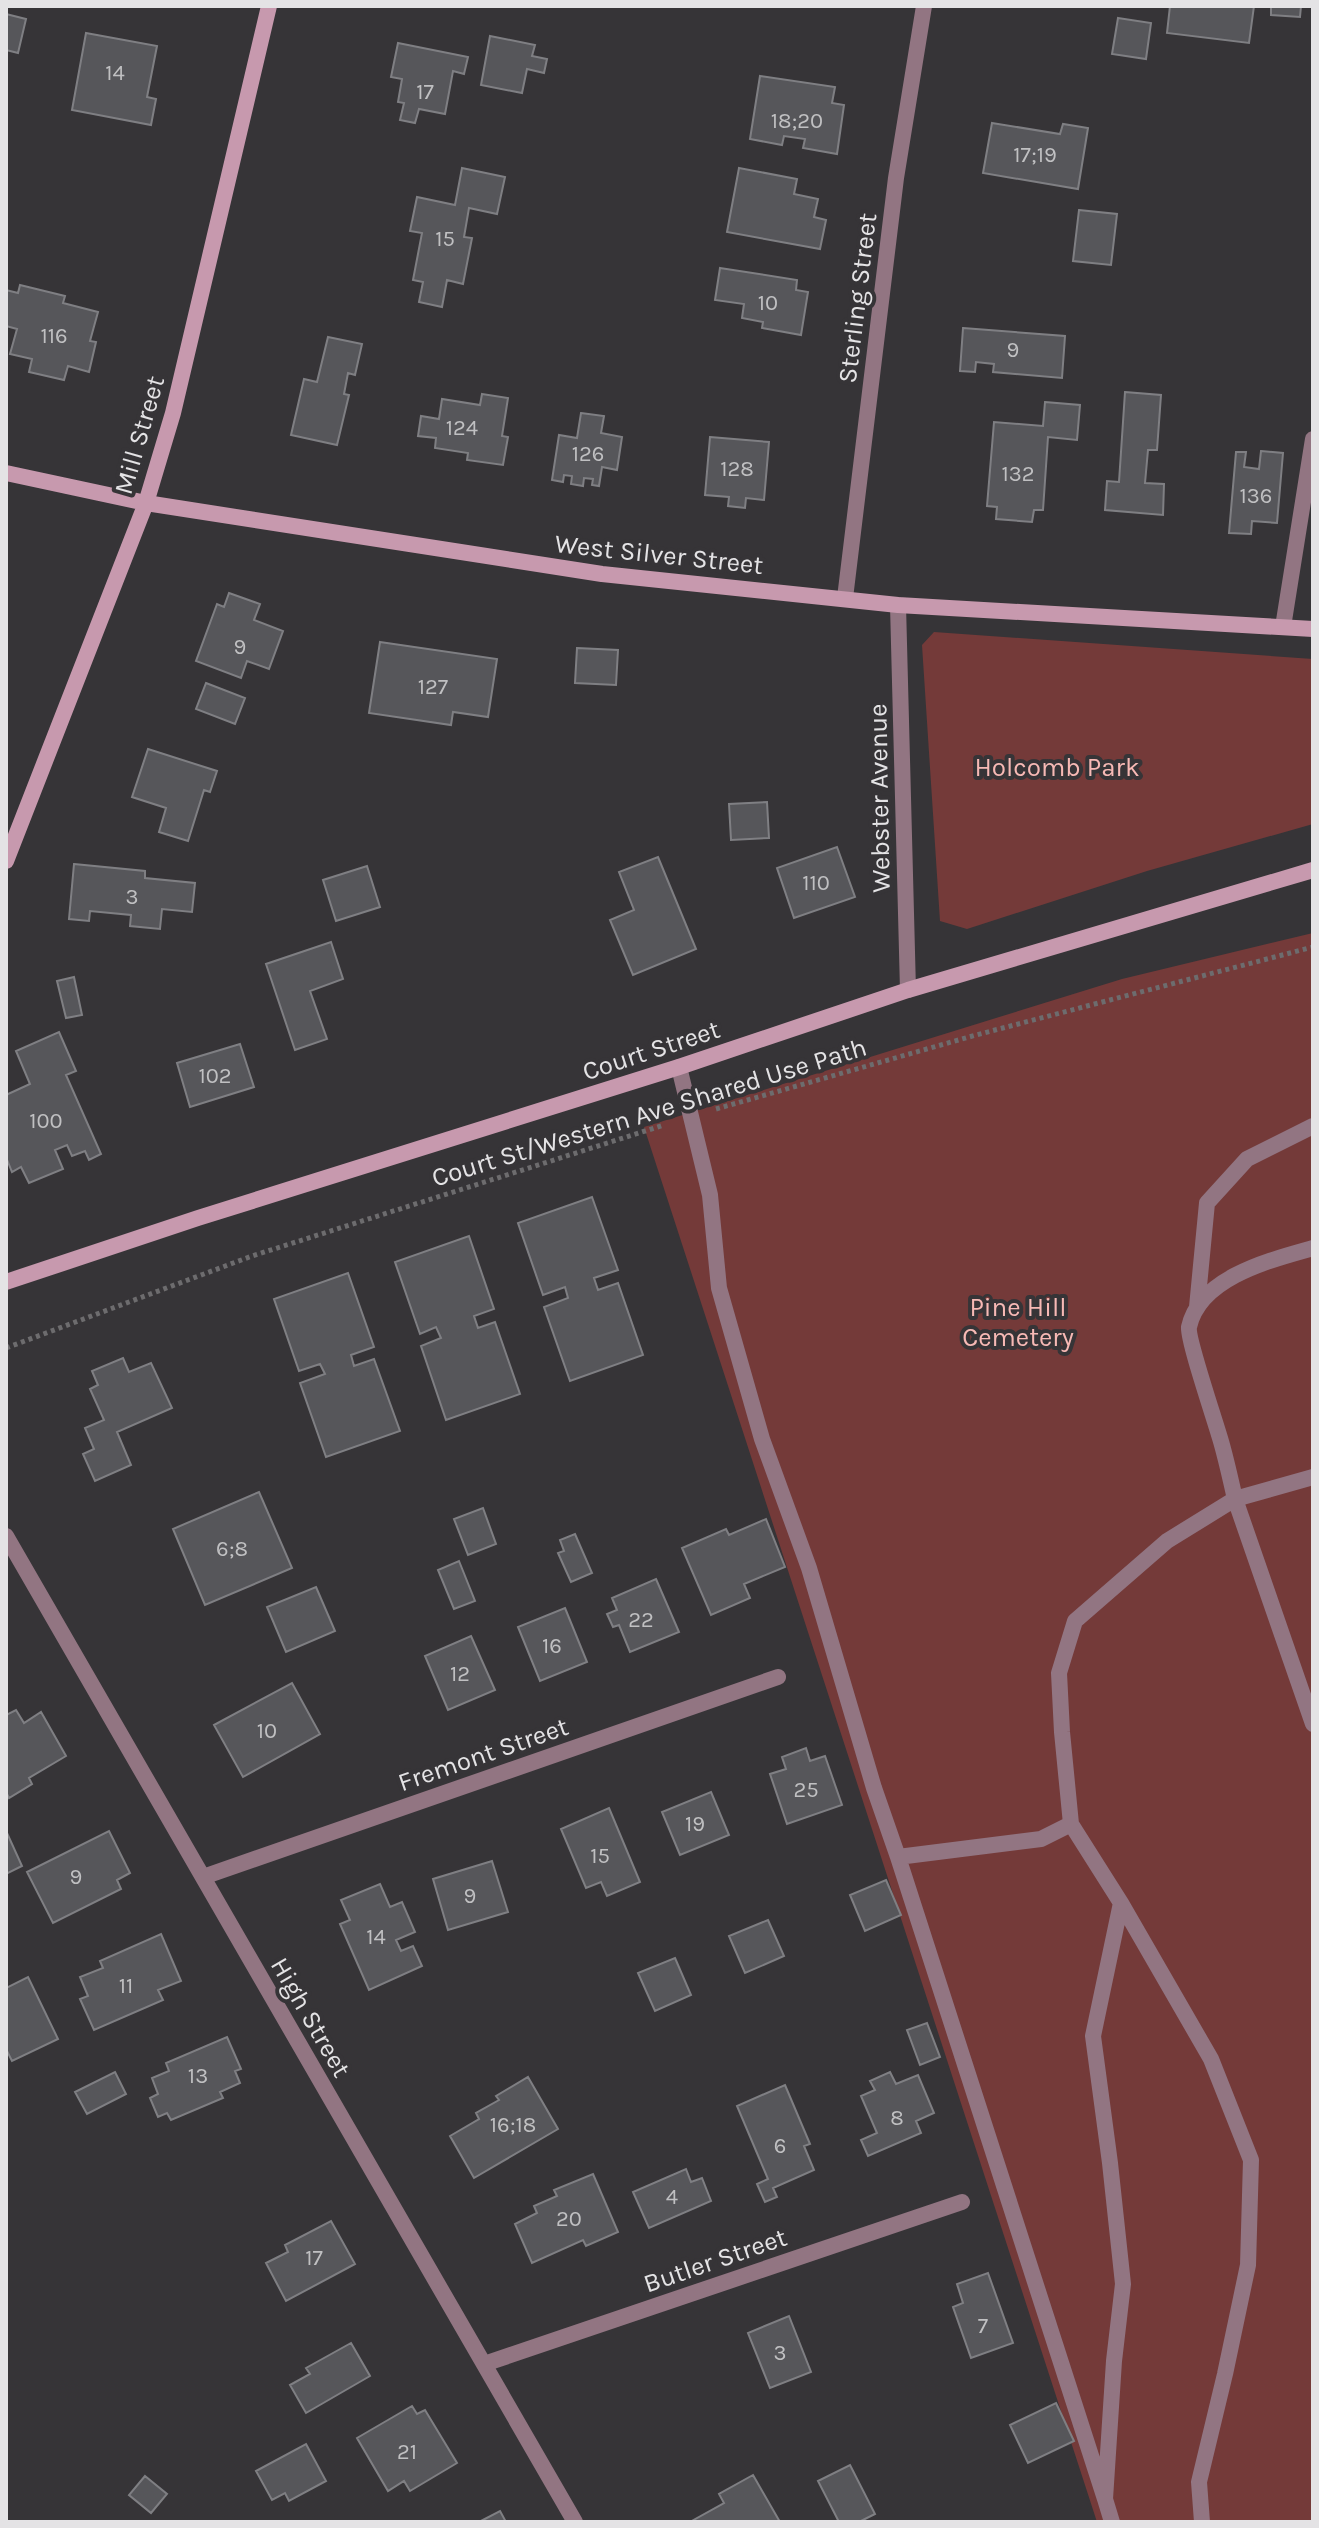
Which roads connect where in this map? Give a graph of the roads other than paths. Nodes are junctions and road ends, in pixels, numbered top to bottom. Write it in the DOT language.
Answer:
graph roads {
  1 [pos="269,6"];
  2 [pos="924,6"];
  3 [pos="1313,439"];
  4 [pos="6,473"];
  5 [pos="146,503"];
  6 [pos="845,598"];
  7 [pos="898,605"];
  8 [pos="1283,627"];
  9 [pos="1313,629"];
  10 [pos="6,861"];
  11 [pos="1313,870"];
  12 [pos="908,990"];
  13 [pos="679,1067"];
  14 [pos="1313,1126"];
  15 [pos="1313,1248"];
  16 [pos="6,1282"];
  17 [pos="1197,1309"];
  18 [pos="1313,1477"];
  19 [pos="1235,1499"];
  20 [pos="6,1536"];
  21 [pos="778,1677"];
  22 [pos="1313,1724"];
  23 [pos="1071,1824"];
  24 [pos="898,1857"];
  25 [pos="203,1877"];
  26 [pos="1121,1903"];
  27 [pos="962,2202"];
  28 [pos="484,2364"];
  29 [pos="1105,2499"];
  30 [pos="575,2522"];
  31 [pos="1112,2522"];
  32 [pos="1202,2522"];
  1 -- 5 [label="main road, Mill Street"];
  2 -- 6 [label="street, Sterling Street"];
  3 -- 8 [label="street"];
  4 -- 5 [label="main road, West Silver Street"];
  5 -- 6 [label="main road, West Silver Street"];
  5 -- 10 [label="main road, Mill Street"];
  6 -- 7 [label="main road, West Silver Street"];
  7 -- 8 [label="main road, West Silver Street"];
  7 -- 12 [label="street, Webster Avenue"];
  8 -- 9 [label="main road, West Silver Street"];
  11 -- 12 [label="main road, Court Street"];
  12 -- 13 [label="main road, Court Street"];
  13 -- 16 [label="main road, Court Street"];
  13 -- 24 [label="street"];
  14 -- 17 [label="street"];
  15 -- 17 [label="street"];
  17 -- 19 [label="street"];
  18 -- 19 [label="street"];
  19 -- 22 [label="street"];
  19 -- 23 [label="street"];
  20 -- 25 [label="street, High Street"];
  21 -- 25 [label="street, Fremont Street"];
  23 -- 24 [label="street"];
  23 -- 26 [label="street"];
  24 -- 29 [label="street"];
  25 -- 28 [label="street, High Street"];
  26 -- 29 [label="street"];
  26 -- 32 [label="street"];
  27 -- 28 [label="street, Butler Street"];
  28 -- 30 [label="street, High Street"];
  29 -- 31 [label="street"];
}
